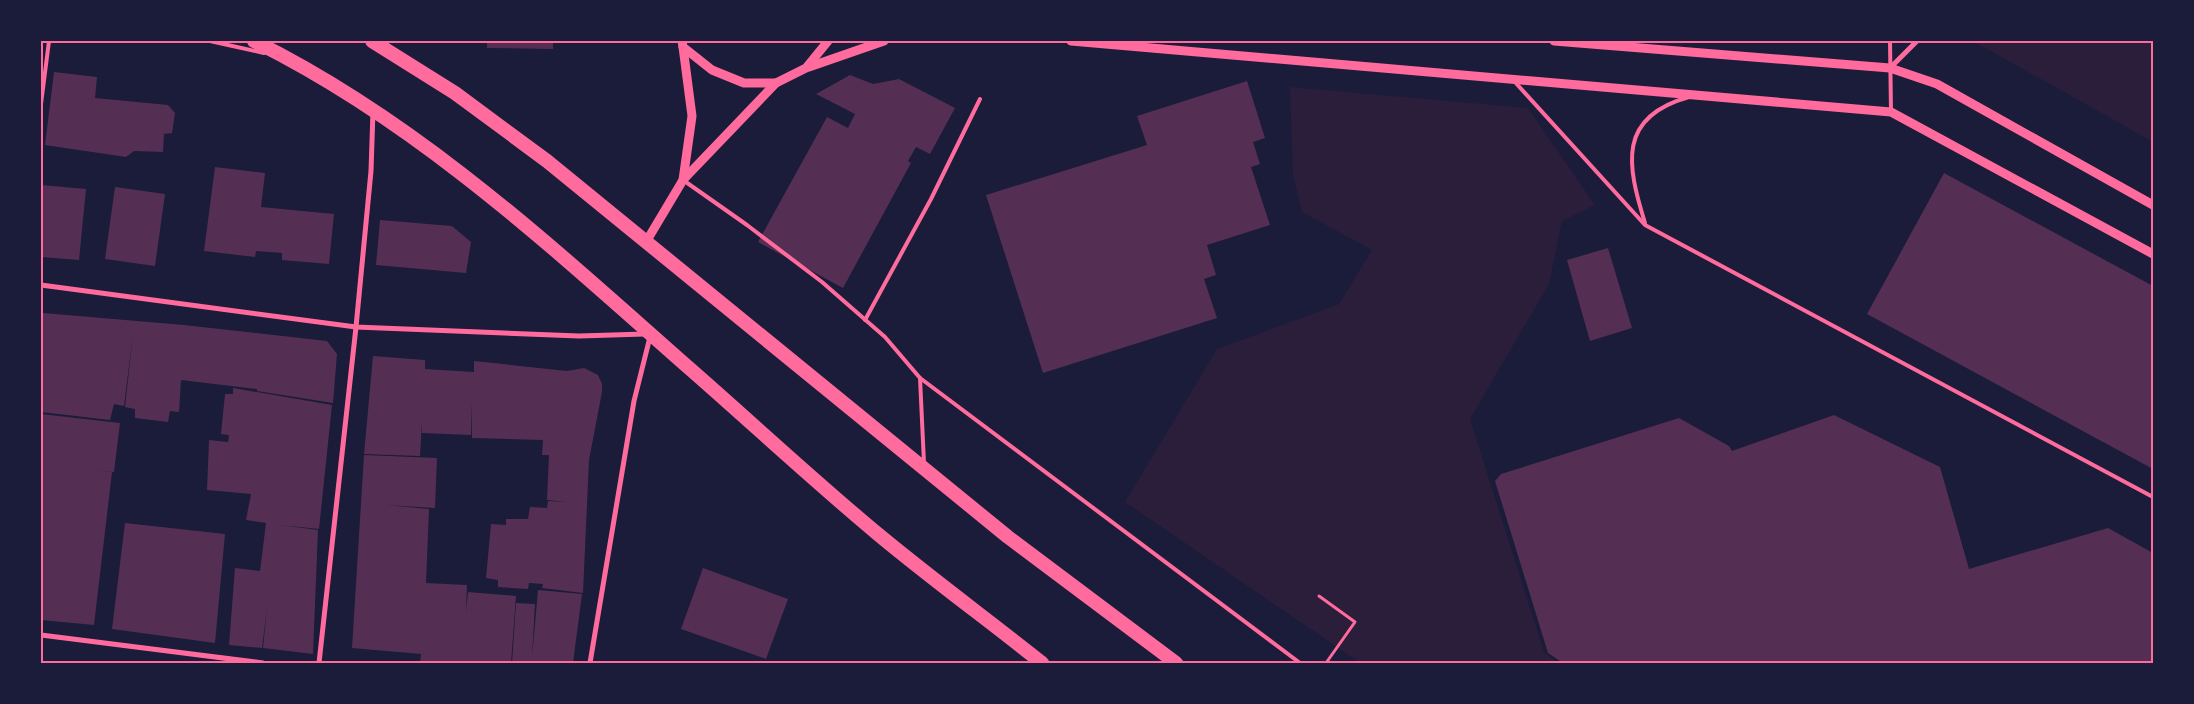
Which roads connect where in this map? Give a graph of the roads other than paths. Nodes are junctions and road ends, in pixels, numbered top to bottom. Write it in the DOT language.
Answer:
graph roads {
  1 [pos="49,41"];
  2 [pos="210,41"];
  3 [pos="254,41"];
  4 [pos="372,41"];
  5 [pos="828,41"];
  6 [pos="884,41"];
  7 [pos="1072,41"];
  8 [pos="1554,41"];
  9 [pos="1890,41"];
  10 [pos="1917,41"];
  11 [pos="682,44"];
  12 [pos="289,58"];
  13 [pos="806,68"];
  14 [pos="1890,68"];
  15 [pos="1512,79"];
  16 [pos="776,83"];
  17 [pos="1697,95"];
  18 [pos="980,99"];
  19 [pos="41,104"];
  20 [pos="373,110"];
  21 [pos="1891,112"];
  22 [pos="683,180"];
  23 [pos="2153,205"];
  24 [pos="1646,225"];
  25 [pos="646,242"];
  26 [pos="2153,254"];
  27 [pos="41,285"];
  28 [pos="865,320"];
  29 [pos="356,327"];
  30 [pos="651,334"];
  31 [pos="920,378"];
  32 [pos="924,470"];
  33 [pos="2153,497"];
  34 [pos="41,635"];
  35 [pos="263,663"];
  36 [pos="319,663"];
  37 [pos="590,663"];
  38 [pos="1042,663"];
  39 [pos="1176,663"];
  40 [pos="1300,663"];
  1 -- 19 [label="lane"];
  2 -- 12 [label="lane"];
  3 -- 12 [label="highway"];
  4 -- 25 [label="highway"];
  5 -- 13 [label="street"];
  6 -- 13 [label="street"];
  7 -- 15 [label="street"];
  8 -- 14 [label="street"];
  9 -- 14 [label="lane"];
  10 -- 14 [label="street"];
  11 -- 16 [label="street"];
  11 -- 22 [label="street"];
  12 -- 20 [label="highway"];
  13 -- 16 [label="street"];
  14 -- 21 [label="lane"];
  14 -- 23 [label="street"];
  15 -- 17 [label="street"];
  15 -- 24 [label="lane"];
  16 -- 22 [label="street"];
  17 -- 21 [label="street"];
  17 -- 24 [label="lane"];
  18 -- 28 [label="lane"];
  20 -- 29 [label="street"];
  20 -- 30 [label="highway"];
  21 -- 26 [label="street"];
  22 -- 25 [label="street"];
  22 -- 28 [label="lane"];
  24 -- 33 [label="lane"];
  25 -- 32 [label="highway"];
  27 -- 29 [label="street"];
  28 -- 31 [label="lane"];
  29 -- 30 [label="street"];
  29 -- 36 [label="street"];
  30 -- 37 [label="street"];
  30 -- 38 [label="highway"];
  31 -- 32 [label="lane"];
  31 -- 40 [label="lane"];
  32 -- 39 [label="highway"];
  34 -- 35 [label="street"];
}
